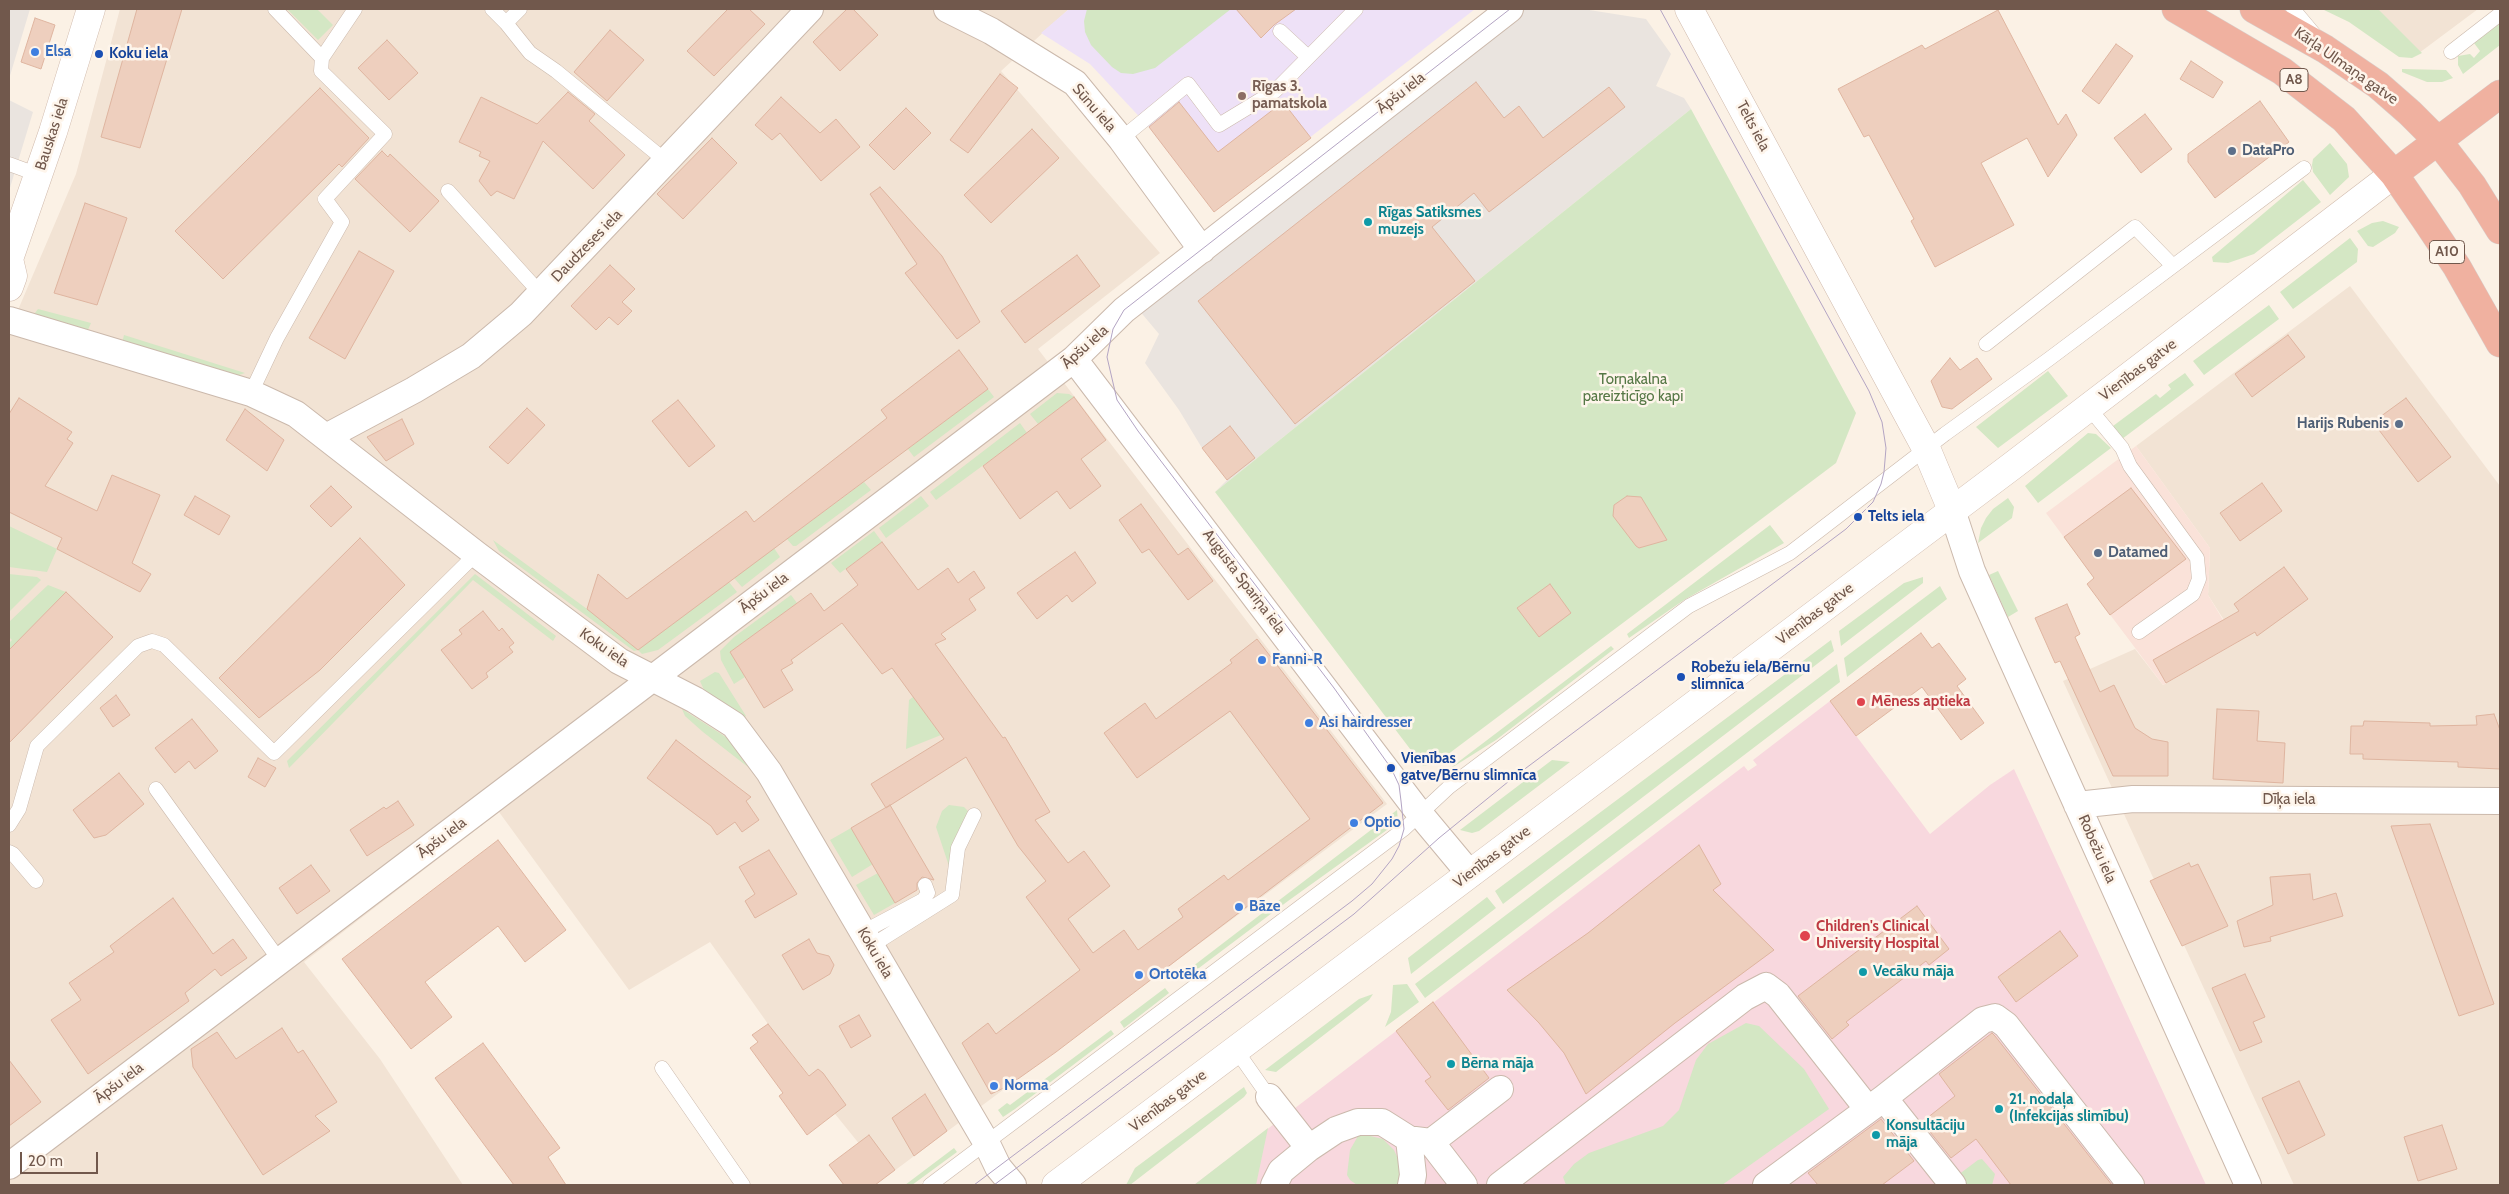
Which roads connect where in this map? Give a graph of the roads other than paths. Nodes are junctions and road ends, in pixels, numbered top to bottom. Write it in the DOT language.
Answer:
graph roads {
  1 [pos="91,9"];
  2 [pos="275,9"];
  3 [pos="492,9"];
  4 [pos="520,9"];
  5 [pos="810,9"];
  6 [pos="947,9"];
  7 [pos="1356,9"];
  8 [pos="1510,9"];
  9 [pos="1689,9"];
  10 [pos="2176,9"];
  11 [pos="2254,9"];
  12 [pos="2293,9"];
  13 [pos="352,11"];
  14 [pos="2500,14"];
  15 [pos="506,23"];
  16 [pos="1280,30"];
  17 [pos="2325,48"];
  18 [pos="2451,52"];
  19 [pos="322,58"];
  20 [pos="1308,58"];
  21 [pos="2500,94"];
  22 [pos="1120,139"];
  23 [pos="2438,141"];
  24 [pos="667,162"];
  25 [pos="9,164"];
  26 [pos="2304,168"];
  27 [pos="2394,174"];
  28 [pos="39,175"];
  29 [pos="448,191"];
  30 [pos="2500,230"];
  31 [pos="1202,250"];
  32 [pos="9,259"];
  33 [pos="2173,266"];
  34 [pos="9,287"];
  35 [pos="541,294"];
  36 [pos="9,320"];
  37 [pos="2500,343"];
  38 [pos="1986,344"];
  39 [pos="1074,359"];
  40 [pos="251,393"];
  41 [pos="2089,408"];
  42 [pos="326,437"];
  43 [pos="1926,448"];
  44 [pos="1952,510"];
  45 [pos="476,554"];
  46 [pos="2139,632"];
  47 [pos="652,678"];
  48 [pos="156,789"];
  49 [pos="2500,801"];
  50 [pos="2077,805"];
  51 [pos="1420,814"];
  52 [pos="974,815"];
  53 [pos="9,825"];
  54 [pos="9,852"];
  55 [pos="1470,874"];
  56 [pos="36,881"];
  57 [pos="925,885"];
  58 [pos="867,939"];
  59 [pos="280,961"];
  60 [pos="1236,1050"];
  61 [pos="662,1068"];
  62 [pos="1500,1089"];
  63 [pos="1269,1097"];
  64 [pos="1875,1103"];
  65 [pos="1420,1141"];
  66 [pos="986,1142"];
  67 [pos="1309,1148"];
  68 [pos="9,1166"];
  69 [pos="9,1177"];
  70 [pos="14,1185"];
  71 [pos="743,1185"];
  72 [pos="930,1185"];
  73 [pos="1013,1185"];
  74 [pos="1056,1185"];
  75 [pos="1274,1185"];
  76 [pos="1411,1185"];
  77 [pos="1464,1185"];
  78 [pos="1500,1185"];
  79 [pos="1766,1185"];
  80 [pos="1953,1185"];
  81 [pos="2131,1185"];
  82 [pos="2248,1185"];
  1 -- 28 [label="main road, Bauskas iela"];
  2 -- 19 [label="lane"];
  3 -- 15 [label="lane"];
  4 -- 15 [label="lane"];
  5 -- 24 [label="street, Daudzeses iela"];
  6 -- 22 [label="street, Sūnu iela"];
  7 -- 20 [label="lane"];
  8 -- 31 [label="street, Āpšu iela"];
  9 -- 43 [label="main road, Telts iela"];
  10 -- 27 [label="highway, A8"];
  11 -- 17 [label="highway, Kārļa Ulmaņa gatve"];
  12 -- 17 [label="lane"];
  13 -- 19 [label="lane"];
  14 -- 18 [label="lane"];
  15 -- 24 [label="lane"];
  16 -- 20 [label="lane"];
  17 -- 23 [label="highway, Kārļa Ulmaņa gatve"];
  19 -- 40 [label="lane"];
  20 -- 22 [label="lane"];
  21 -- 23 [label="highway, Vienības gatve"];
  22 -- 31 [label="street, Sūnu iela"];
  23 -- 27 [label="highway, Vienības gatve"];
  23 -- 30 [label="highway, Kārļa Ulmaņa gatve"];
  24 -- 35 [label="street, Daudzeses iela"];
  25 -- 28 [label="lane"];
  26 -- 33 [label="lane"];
  27 -- 37 [label="highway, A10"];
  27 -- 41 [label="main road, Vienības gatve"];
  28 -- 32 [label="main road, Bauskas iela"];
  29 -- 35 [label="lane"];
  31 -- 39 [label="street, Āpšu iela"];
  32 -- 34 [label="main road, Bauskas iela"];
  33 -- 38 [label="lane"];
  33 -- 43 [label="lane"];
  35 -- 42 [label="street, Daudzeses iela"];
  36 -- 40 [label="street, Koku iela"];
  39 -- 47 [label="street, Āpšu iela"];
  39 -- 51 [label="street, Augusta Spariņa iela"];
  40 -- 42 [label="street, Koku iela"];
  41 -- 44 [label="main road, Vienības gatve"];
  41 -- 46 [label="lane"];
  42 -- 45 [label="street, Koku iela"];
  43 -- 44 [label="main road, Telts iela"];
  43 -- 51 [label="lane"];
  44 -- 50 [label="street, Robežu iela"];
  44 -- 55 [label="main road, Vienības gatve"];
  45 -- 47 [label="street, Koku iela"];
  45 -- 53 [label="lane"];
  47 -- 58 [label="street, Koku iela"];
  47 -- 59 [label="street, Āpšu iela"];
  48 -- 59 [label="lane"];
  49 -- 50 [label="street, Dīķa iela"];
  50 -- 82 [label="street, Robežu iela"];
  51 -- 55 [label="street, Augusta Spariņa iela"];
  51 -- 66 [label="lane"];
  52 -- 58 [label="lane"];
  54 -- 56 [label="lane"];
  55 -- 60 [label="main road, Vienības gatve"];
  57 -- 58 [label="lane"];
  58 -- 66 [label="street, Koku iela"];
  59 -- 68 [label="street, Āpšu iela"];
  60 -- 63 [label="lane"];
  60 -- 74 [label="main road, Vienības gatve"];
  61 -- 71 [label="lane"];
  62 -- 65 [label="street"];
  63 -- 67 [label="street"];
  64 -- 78 [label="street"];
  64 -- 79 [label="street"];
  64 -- 80 [label="street"];
  64 -- 81 [label="street"];
  65 -- 67 [label="street"];
  65 -- 76 [label="street"];
  65 -- 77 [label="street"];
  66 -- 72 [label="lane"];
  66 -- 73 [label="street, Koku iela"];
  67 -- 75 [label="street"];
  69 -- 70 [label="street"];
}
